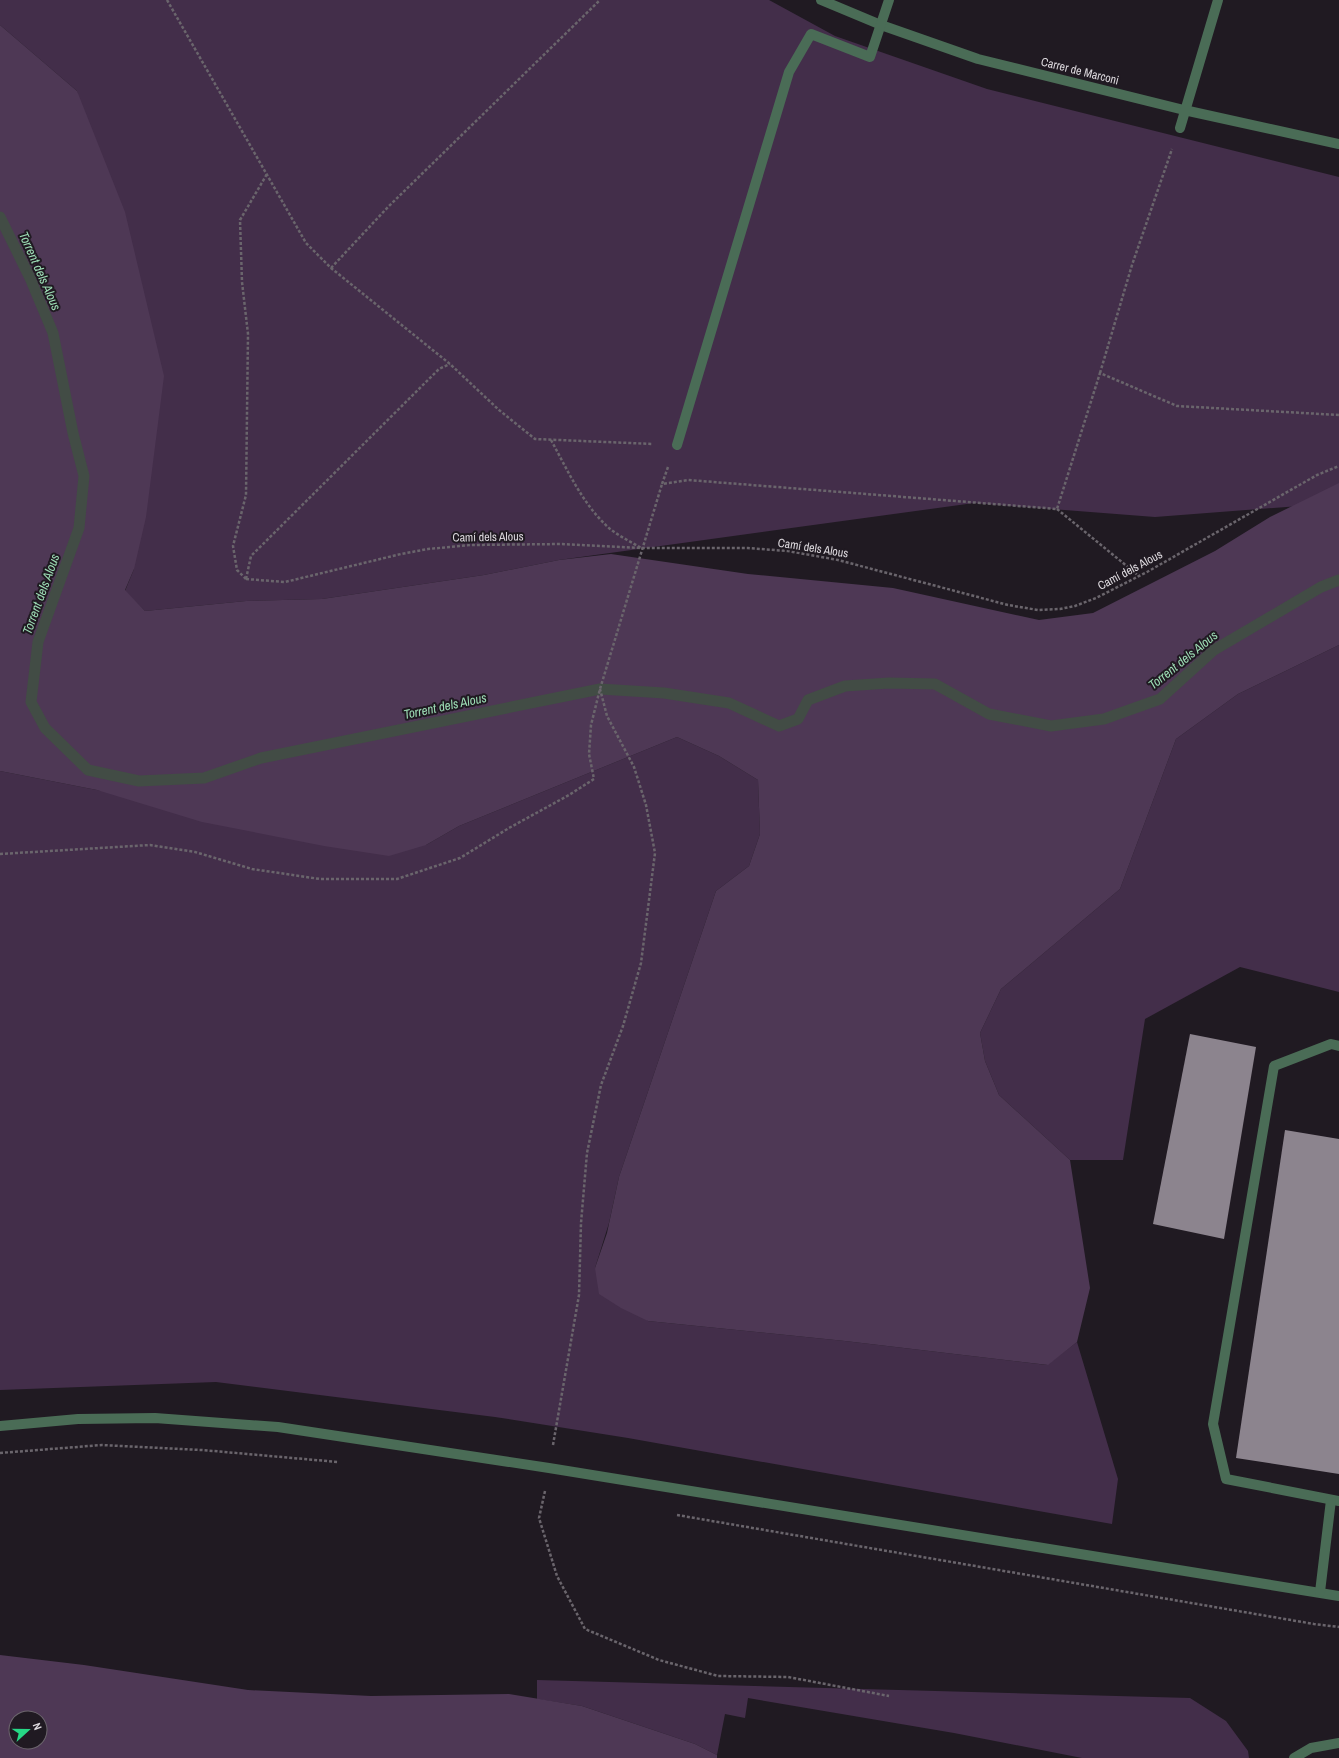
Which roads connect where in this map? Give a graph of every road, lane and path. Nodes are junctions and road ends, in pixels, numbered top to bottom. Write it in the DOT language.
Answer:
graph roads {
  1 [pos="167,0"];
  2 [pos="600,0"];
  3 [pos="821,0"];
  4 [pos="889,0"];
  5 [pos="1218,0"];
  6 [pos="881,25"];
  7 [pos="1184,110"];
  8 [pos="1180,128"];
  9 [pos="1339,144"];
  10 [pos="267,174"];
  11 [pos="331,268"];
  12 [pos="450,364"];
  13 [pos="1100,373"];
  14 [pos="1339,415"];
  15 [pos="551,440"];
  16 [pos="677,445"];
  17 [pos="1339,466"];
  18 [pos="662,484"];
  19 [pos="1056,509"];
  20 [pos="642,548"];
  21 [pos="1139,576"];
  22 [pos="246,579"];
  23 [pos="600,689"];
  24 [pos="0,854"];
  25 [pos="1339,1046"];
  26 [pos="0,1426"];
  27 [pos="0,1453"];
  28 [pos="341,1463"];
  29 [pos="549,1468"];
  30 [pos="536,1492"];
  31 [pos="544,1494"];
  32 [pos="552,1494"];
  33 [pos="1335,1501"];
  34 [pos="669,1514"];
  35 [pos="1320,1592"];
  36 [pos="1339,1596"];
  37 [pos="1339,1627"];
  38 [pos="889,1696"];
  39 [pos="1339,1744"];
  40 [pos="1294,1758"];
  1 -- 10 [label="path"];
  2 -- 11 [label="path"];
  3 -- 6 [label="street, Carrer de Marconi"];
  4 -- 6 [label="street"];
  5 -- 7 [label="street"];
  6 -- 7 [label="street, Carrer de Marconi"];
  6 -- 16 [label="street"];
  7 -- 8 [label="street"];
  7 -- 9 [label="street, Carrer de Marconi"];
  8 -- 13 [label="path"];
  10 -- 11 [label="path"];
  10 -- 22 [label="path"];
  11 -- 12 [label="path"];
  12 -- 15 [label="path"];
  12 -- 22 [label="path"];
  13 -- 14 [label="path"];
  13 -- 19 [label="path"];
  15 -- 16 [label="path"];
  15 -- 20 [label="path"];
  16 -- 18 [label="path"];
  17 -- 21 [label="path, Camí dels Alous"];
  18 -- 19 [label="path"];
  18 -- 20 [label="path"];
  19 -- 21 [label="path"];
  20 -- 21 [label="path, Camí dels Alous"];
  20 -- 22 [label="path, Camí dels Alous"];
  20 -- 23 [label="path"];
  23 -- 24 [label="path"];
  23 -- 29 [label="path"];
  25 -- 33 [label="street"];
  26 -- 29 [label="street"];
  27 -- 28 [label="path"];
  29 -- 31 [label="path"];
  29 -- 35 [label="street"];
  30 -- 31 [label="path"];
  31 -- 32 [label="path"];
  31 -- 38 [label="path"];
  33 -- 35 [label="street"];
  34 -- 37 [label="path"];
  35 -- 36 [label="street"];
  39 -- 40 [label="street"];
}
